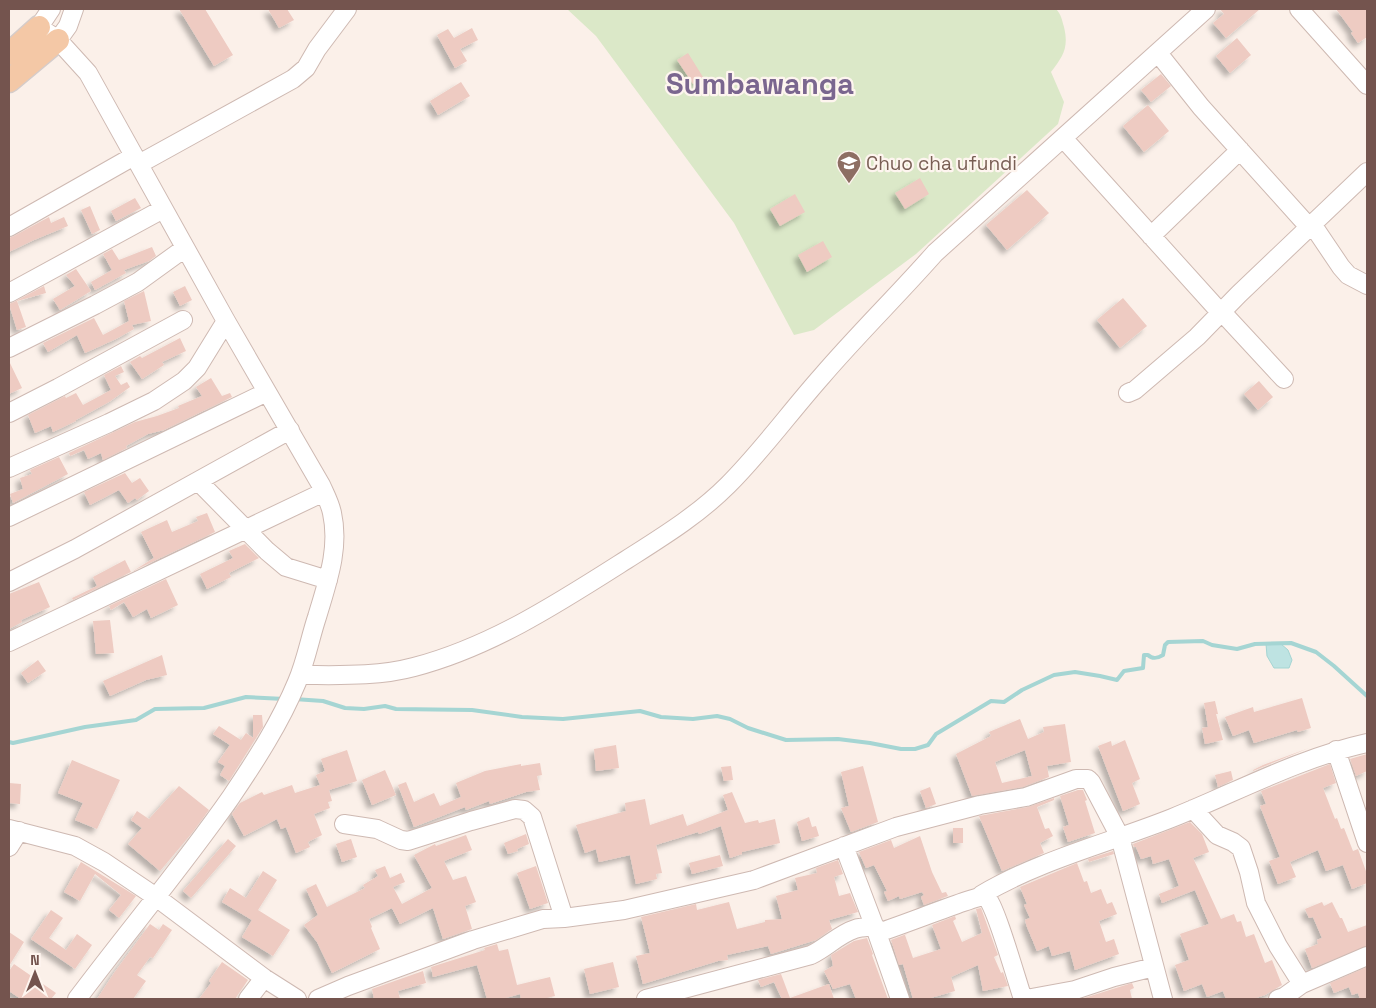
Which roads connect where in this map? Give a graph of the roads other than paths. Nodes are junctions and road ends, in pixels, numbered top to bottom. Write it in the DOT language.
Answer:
graph roads {
  1 [pos="51,9"];
  2 [pos="74,9"];
  3 [pos="347,9"];
  4 [pos="1206,9"];
  5 [pos="1299,9"];
  6 [pos="39,27"];
  7 [pos="58,40"];
  8 [pos="1158,53"];
  9 [pos="9,54"];
  10 [pos="9,81"];
  11 [pos="1367,85"];
  12 [pos="1063,138"];
  13 [pos="1240,150"];
  14 [pos="136,160"];
  15 [pos="1367,172"];
  16 [pos="163,209"];
  17 [pos="1311,225"];
  18 [pos="9,227"];
  19 [pos="1151,236"];
  20 [pos="185,248"];
  21 [pos="1367,285"];
  22 [pos="10,288"];
  23 [pos="1221,312"];
  24 [pos="183,320"];
  25 [pos="226,321"];
  26 [pos="9,348"];
  27 [pos="1284,378"];
  28 [pos="267,392"];
  29 [pos="1128,393"];
  30 [pos="9,413"];
  31 [pos="290,430"];
  32 [pos="9,468"];
  33 [pos="199,482"];
  34 [pos="324,492"];
  35 [pos="9,517"];
  36 [pos="247,529"];
  37 [pos="328,580"];
  38 [pos="9,582"];
  39 [pos="9,642"];
  40 [pos="300,675"];
  41 [pos="1367,743"];
  42 [pos="1336,750"];
  43 [pos="1193,809"];
  44 [pos="344,824"];
  45 [pos="14,830"];
  46 [pos="1120,837"];
  47 [pos="1367,843"];
  48 [pos="844,846"];
  49 [pos="9,847"];
  50 [pos="982,895"];
  51 [pos="156,897"];
  52 [pos="564,918"];
  53 [pos="876,930"];
  54 [pos="1367,956"];
  55 [pos="1154,967"];
  56 [pos="264,978"];
  57 [pos="1302,984"];
  58 [pos="77,999"];
  59 [pos="248,999"];
  60 [pos="297,999"];
  61 [pos="318,999"];
  62 [pos="646,999"];
  63 [pos="900,999"];
  64 [pos="1027,999"];
  65 [pos="1163,999"];
  66 [pos="1278,999"];
  1 -- 6 [label="street"];
  2 -- 7 [label="street"];
  3 -- 14 [label="street"];
  4 -- 8 [label="street"];
  5 -- 11 [label="street"];
  6 -- 7 [label="street"];
  6 -- 9 [label="main road"];
  7 -- 10 [label="main road"];
  7 -- 14 [label="street"];
  8 -- 12 [label="street"];
  8 -- 13 [label="street"];
  12 -- 19 [label="street"];
  12 -- 40 [label="street"];
  13 -- 17 [label="street"];
  13 -- 19 [label="street"];
  14 -- 16 [label="street"];
  14 -- 18 [label="street"];
  15 -- 17 [label="street"];
  16 -- 20 [label="street"];
  16 -- 22 [label="street"];
  17 -- 21 [label="street"];
  17 -- 23 [label="street"];
  19 -- 23 [label="street"];
  20 -- 25 [label="street"];
  20 -- 26 [label="street"];
  23 -- 27 [label="street"];
  23 -- 29 [label="street"];
  24 -- 30 [label="street"];
  25 -- 28 [label="street"];
  25 -- 32 [label="street"];
  28 -- 31 [label="street"];
  28 -- 35 [label="street"];
  31 -- 33 [label="street"];
  31 -- 34 [label="street"];
  33 -- 36 [label="street"];
  33 -- 38 [label="street"];
  34 -- 36 [label="street"];
  34 -- 37 [label="street"];
  36 -- 37 [label="street"];
  36 -- 39 [label="street"];
  37 -- 40 [label="street"];
  40 -- 51 [label="street"];
  41 -- 42 [label="street"];
  42 -- 43 [label="street"];
  42 -- 47 [label="street"];
  43 -- 46 [label="street"];
  43 -- 57 [label="street"];
  44 -- 52 [label="street"];
  45 -- 49 [label="street"];
  45 -- 51 [label="street"];
  46 -- 48 [label="street"];
  46 -- 50 [label="street"];
  46 -- 55 [label="street"];
  48 -- 52 [label="street"];
  48 -- 53 [label="street"];
  50 -- 53 [label="street"];
  50 -- 64 [label="street"];
  51 -- 56 [label="street"];
  51 -- 58 [label="street"];
  52 -- 61 [label="street"];
  53 -- 62 [label="street"];
  53 -- 63 [label="street"];
  54 -- 57 [label="street"];
  55 -- 64 [label="street"];
  55 -- 65 [label="street"];
  56 -- 59 [label="street"];
  56 -- 60 [label="street"];
  57 -- 66 [label="street"];
}
